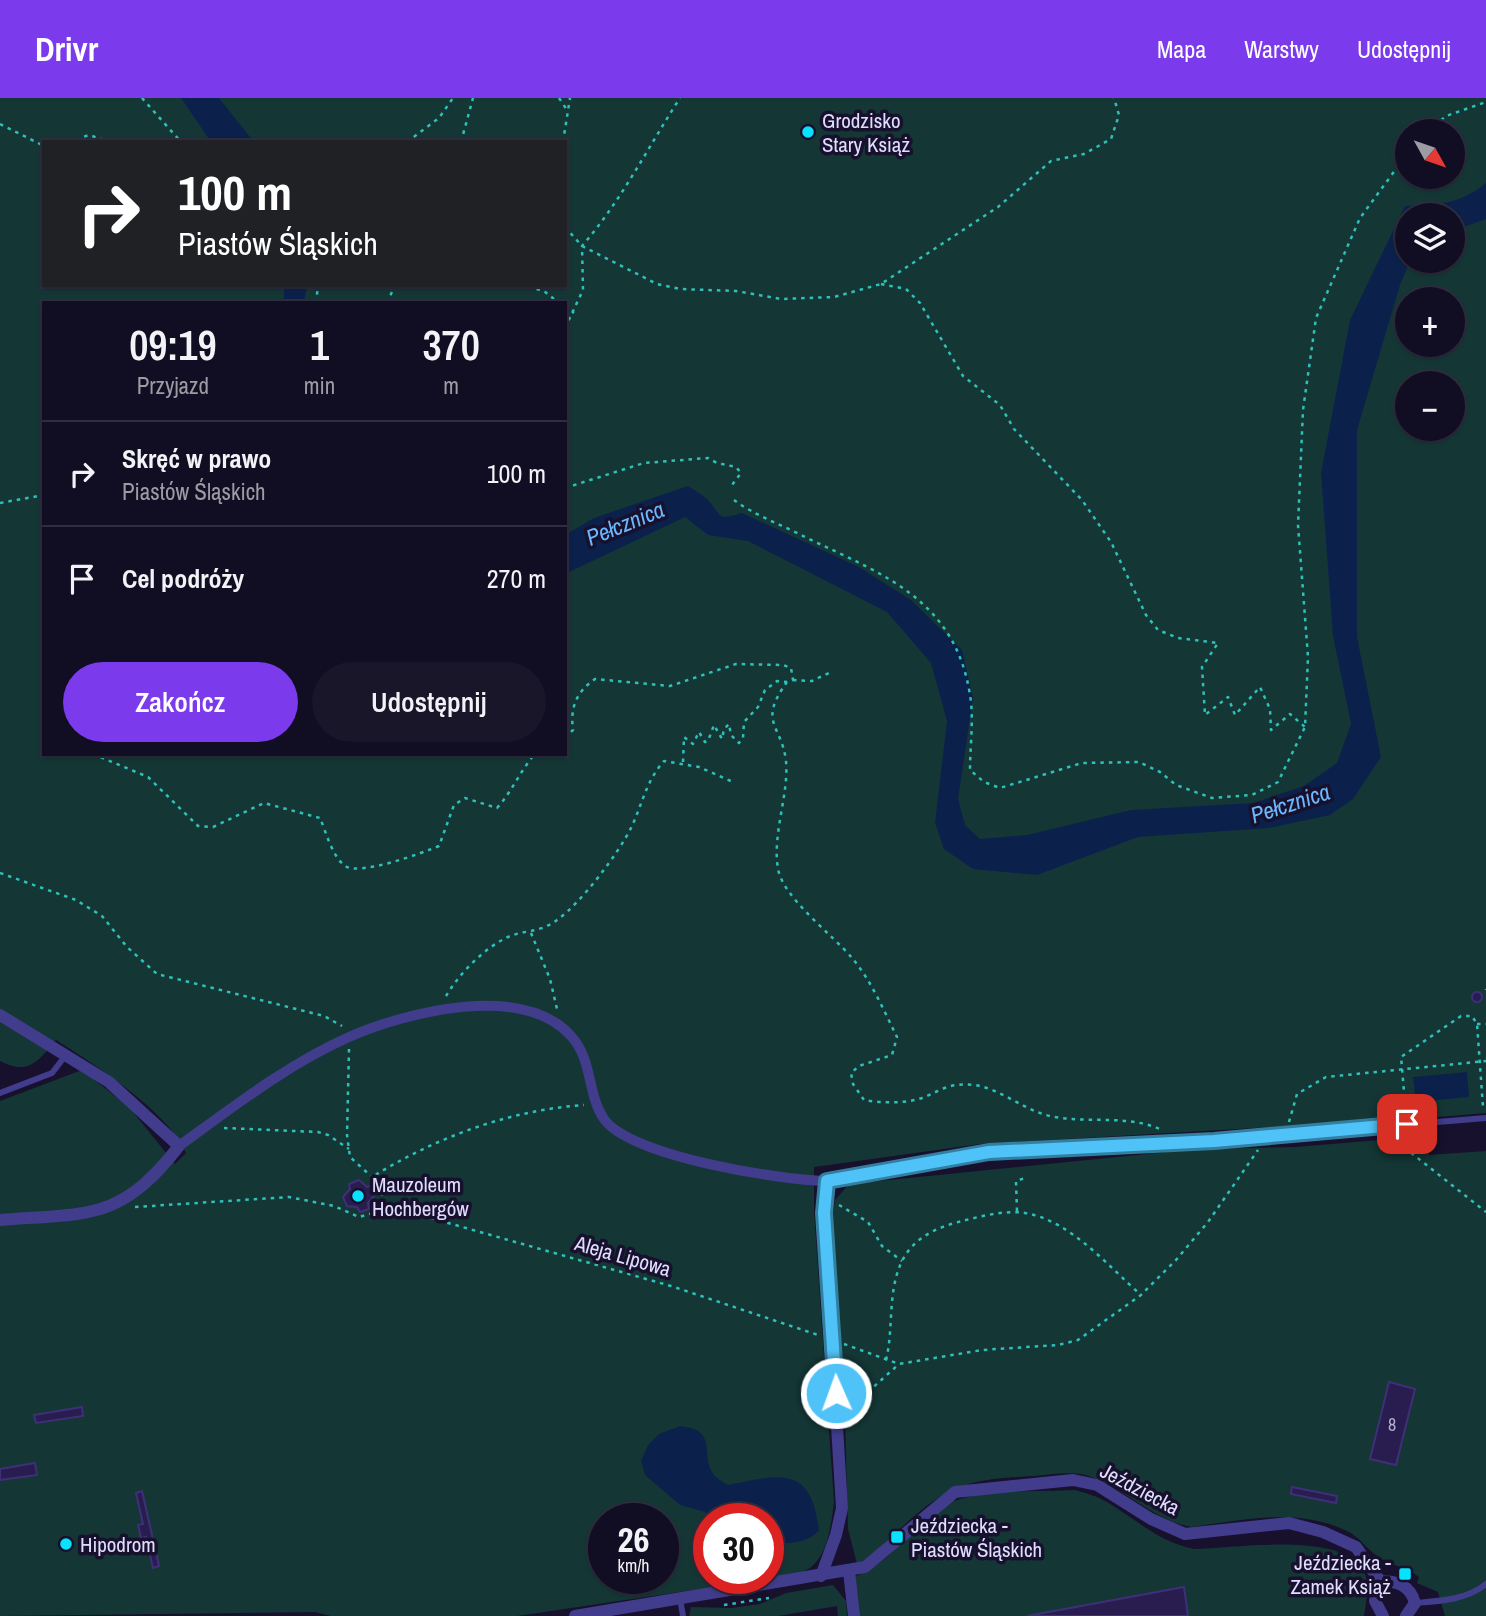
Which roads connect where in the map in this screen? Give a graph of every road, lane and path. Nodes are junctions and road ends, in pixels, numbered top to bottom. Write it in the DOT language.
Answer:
graph roads {
  1 [pos="142,98"];
  2 [pos="453,98"];
  3 [pos="473,98"];
  4 [pos="559,98"];
  5 [pos="570,98"];
  6 [pos="680,98"];
  7 [pos="1114,98"];
  8 [pos="1486,102"];
  9 [pos="568,112"];
  10 [pos="1442,119"];
  11 [pos="0,124"];
  12 [pos="80,140"];
  13 [pos="105,140"];
  14 [pos="179,140"];
  15 [pos="410,140"];
  16 [pos="462,140"];
  17 [pos="563,140"];
  18 [pos="42,145"];
  19 [pos="1395,170"];
  20 [pos="567,228"];
  21 [pos="582,246"];
  22 [pos="881,284"];
  23 [pos="528,287"];
  24 [pos="556,301"];
  25 [pos="567,308"];
  26 [pos="574,313"];
  27 [pos="567,325"];
  28 [pos="732,485"];
  29 [pos="567,487"];
  30 [pos="42,495"];
  31 [pos="734,500"];
  32 [pos="0,503"];
  33 [pos="831,672"];
  34 [pos="793,680"];
  35 [pos="787,682"];
  36 [pos="1305,727"];
  37 [pos="567,735"];
  38 [pos="98,756"];
  39 [pos="533,756"];
  40 [pos="683,762"];
  41 [pos="733,782"];
  42 [pos="0,873"];
  43 [pos="531,933"];
  44 [pos="440,1011"];
  45 [pos="0,1014"];
  46 [pos="1477,1024"];
  47 [pos="1486,1024"];
  48 [pos="560,1026"];
  49 [pos="347,1038"];
  50 [pos="66,1055"];
  51 [pos="1486,1061"];
  52 [pos="1479,1062"];
  53 [pos="1402,1068"];
  54 [pos="0,1093"];
  55 [pos="598,1105"];
  56 [pos="1483,1108"];
  57 [pos="1407,1116"];
  58 [pos="1486,1118"];
  59 [pos="208,1125"];
  60 [pos="1377,1128"];
  61 [pos="1168,1132"];
  62 [pos="1287,1134"];
  63 [pos="1263,1137"];
  64 [pos="179,1146"];
  65 [pos="349,1149"];
  66 [pos="372,1177"];
  67 [pos="1025,1178"];
  68 [pos="827,1181"];
  69 [pos="825,1200"];
  70 [pos="121,1203"];
  71 [pos="381,1203"];
  72 [pos="1017,1212"];
  73 [pos="1486,1212"];
  74 [pos="0,1220"];
  75 [pos="902,1261"];
  76 [pos="1141,1295"];
  77 [pos="834,1340"];
  78 [pos="886,1360"];
  79 [pos="899,1364"];
  80 [pos="836,1420"];
  81 [pos="849,1571"];
  82 [pos="821,1576"];
  83 [pos="1380,1581"];
  84 [pos="1486,1584"];
  85 [pos="680,1599"];
  86 [pos="1415,1604"];
  87 [pos="575,1616"];
  88 [pos="684,1616"];
  89 [pos="854,1616"];
  90 [pos="1383,1616"];
  91 [pos="1406,1616"];
  1 -- 14 [label="path"];
  2 -- 15 [label="path"];
  3 -- 16 [label="path"];
  4 -- 9 [label="path"];
  5 -- 9 [label="path"];
  6 -- 21 [label="path"];
  7 -- 22 [label="path"];
  8 -- 10 [label="path"];
  9 -- 17 [label="path"];
  11 -- 18 [label="path"];
  12 -- 13 [label="path"];
  19 -- 36 [label="path"];
  20 -- 21 [label="path"];
  21 -- 22 [label="path"];
  21 -- 26 [label="path"];
  22 -- 36 [label="path"];
  23 -- 24 [label="path"];
  25 -- 26 [label="path"];
  26 -- 27 [label="path"];
  28 -- 29 [label="path"];
  30 -- 32 [label="path"];
  31 -- 36 [label="path"];
  33 -- 34 [label="path"];
  34 -- 35 [label="path"];
  34 -- 37 [label="path"];
  35 -- 40 [label="path"];
  35 -- 61 [label="path"];
  38 -- 39 [label="path"];
  40 -- 41 [label="path"];
  40 -- 43 [label="path"];
  42 -- 49 [label="path"];
  43 -- 44 [label="path"];
  43 -- 48 [label="path"];
  44 -- 48 [label="street"];
  44 -- 49 [label="street"];
  45 -- 50 [label="street"];
  46 -- 47 [label="path"];
  46 -- 52 [label="path"];
  46 -- 53 [label="path"];
  48 -- 55 [label="street"];
  49 -- 59 [label="street"];
  49 -- 65 [label="path"];
  50 -- 54 [label="lane"];
  50 -- 64 [label="street"];
  51 -- 52 [label="path"];
  52 -- 53 [label="path"];
  52 -- 56 [label="path"];
  53 -- 57 [label="path"];
  53 -- 62 [label="path"];
  55 -- 66 [label="path"];
  55 -- 68 [label="street"];
  58 -- 60 [label="lane"];
  59 -- 64 [label="street"];
  59 -- 65 [label="path"];
  60 -- 62 [label="street"];
  60 -- 73 [label="path"];
  62 -- 63 [label="street"];
  63 -- 68 [label="street"];
  63 -- 76 [label="path"];
  64 -- 70 [label="street"];
  65 -- 66 [label="path"];
  66 -- 71 [label="path"];
  67 -- 72 [label="path"];
  68 -- 69 [label="street"];
  69 -- 75 [label="path"];
  69 -- 77 [label="street"];
  70 -- 71 [label="path"];
  70 -- 74 [label="street"];
  71 -- 77 [label="path, Aleja Lipowa"];
  72 -- 75 [label="path"];
  72 -- 76 [label="path"];
  75 -- 78 [label="path"];
  76 -- 79 [label="path"];
  77 -- 78 [label="path, Aleja Lipowa"];
  77 -- 80 [label="street"];
  78 -- 79 [label="path, Aleja Lipowa"];
  79 -- 80 [label="path"];
  80 -- 82 [label="street"];
  81 -- 82 [label="street, Jeździecka"];
  81 -- 83 [label="street, Jeździecka"];
  81 -- 89 [label="street"];
  82 -- 85 [label="street, Jeździecka"];
  83 -- 86 [label="street"];
  83 -- 90 [label="street"];
  84 -- 86 [label="lane"];
  85 -- 87 [label="street, Jeździecka"];
  85 -- 88 [label="lane"];
  86 -- 91 [label="street"];
}
